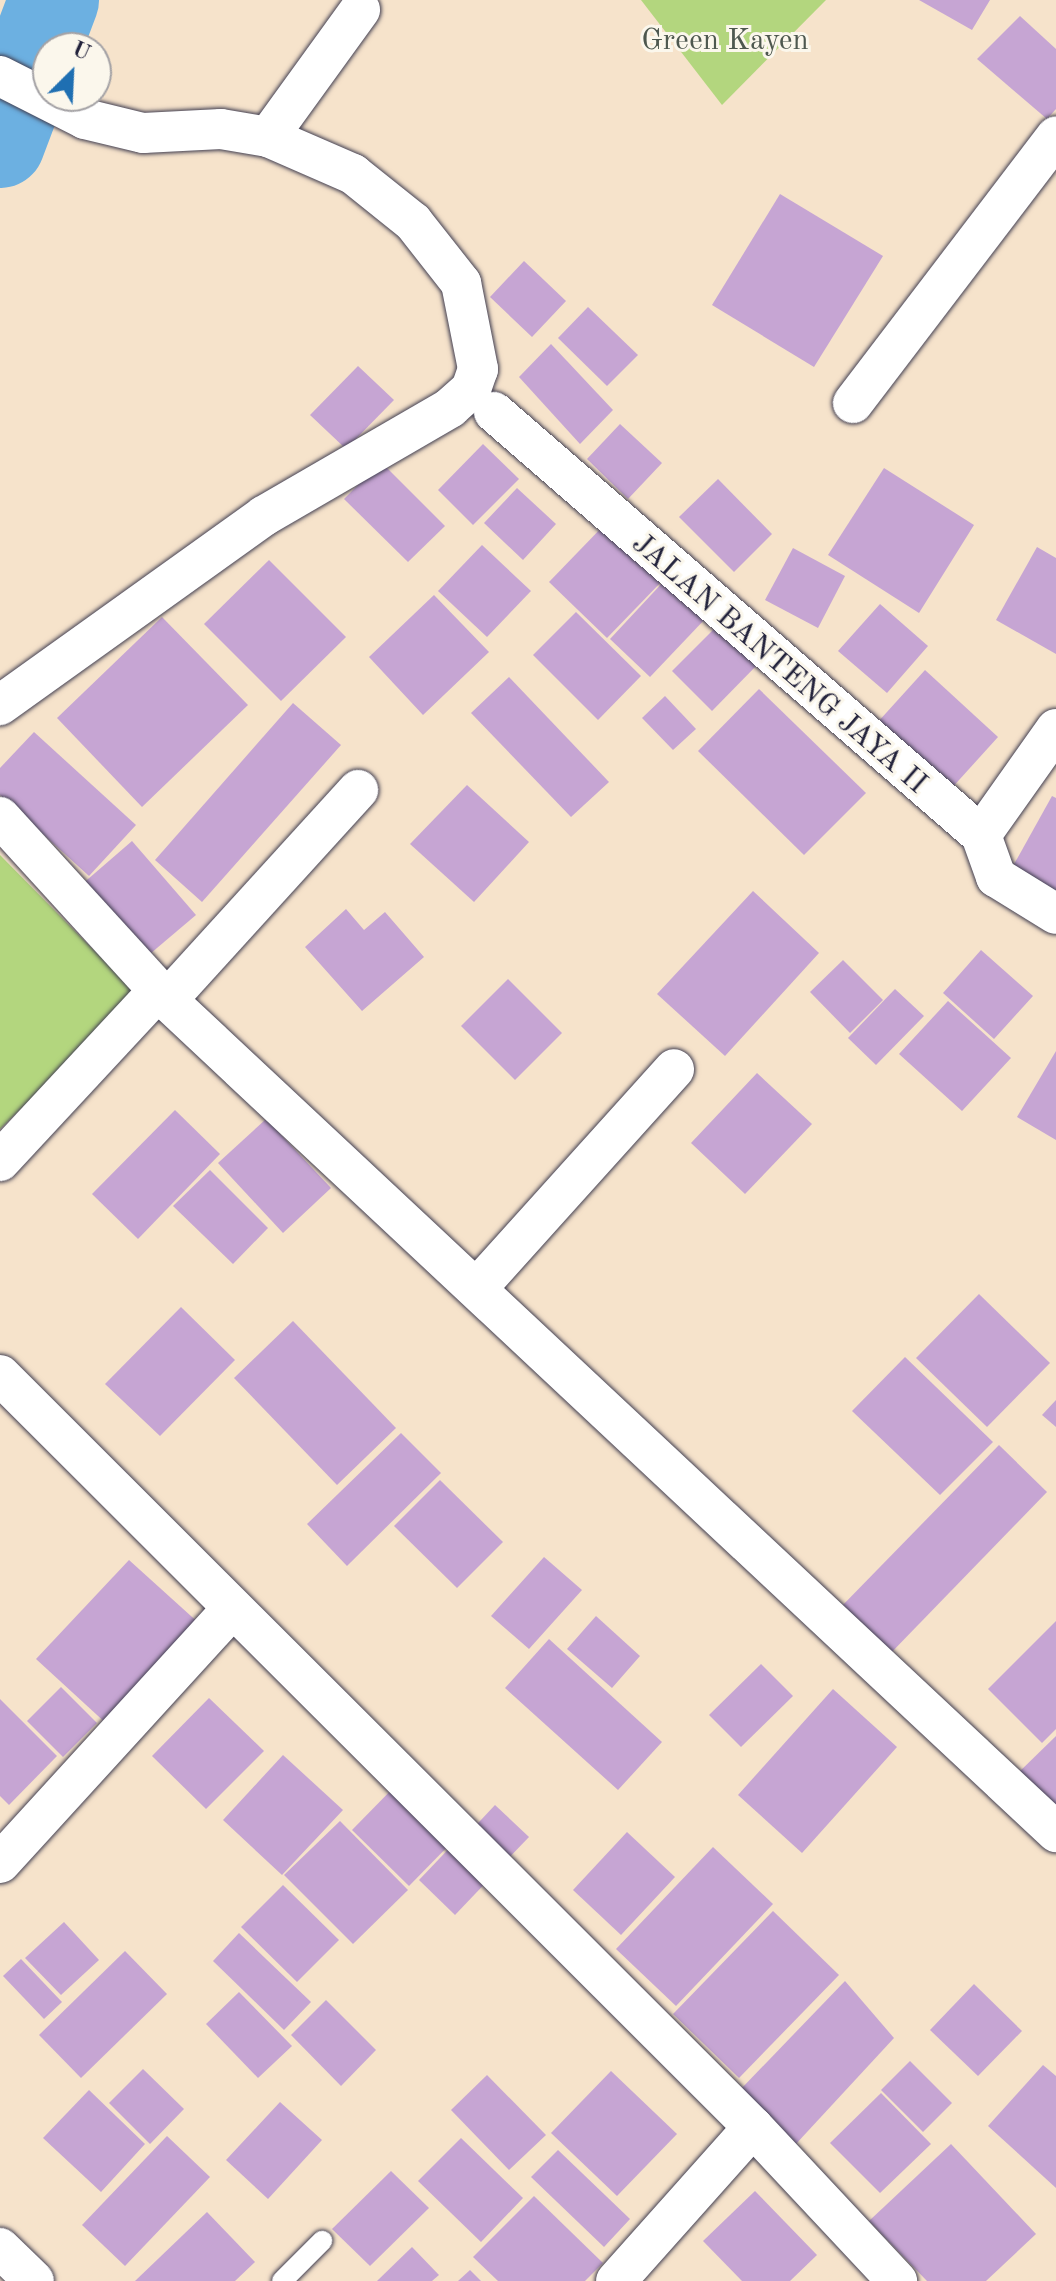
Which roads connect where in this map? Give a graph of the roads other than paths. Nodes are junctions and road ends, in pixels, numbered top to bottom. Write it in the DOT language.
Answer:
graph roads {
  1 [pos="360,10"];
  2 [pos="0,76"];
  3 [pos="268,137"];
  4 [pos="1056,137"];
  5 [pos="853,403"];
  6 [pos="494,412"];
  7 [pos="0,705"];
  8 [pos="1056,729"];
  9 [pos="358,790"];
  10 [pos="0,817"];
  11 [pos="981,835"];
  12 [pos="1056,914"];
  13 [pos="163,995"];
  14 [pos="674,1069"];
  15 [pos="0,1161"];
  16 [pos="478,1287"];
  17 [pos="0,1375"];
  18 [pos="233,1608"];
  19 [pos="1056,1832"];
  20 [pos="0,1863"];
  21 [pos="753,2127"];
  22 [pos="322,2241"];
  23 [pos="0,2248"];
  24 [pos="34,2281"];
  25 [pos="282,2281"];
  26 [pos="616,2281"];
  27 [pos="897,2281"];
  1 -- 3 [label="street"];
  2 -- 3 [label="street"];
  3 -- 7 [label="street"];
  4 -- 5 [label="street"];
  6 -- 11 [label="street, JALAN BANTENG JAYA II"];
  8 -- 11 [label="street"];
  9 -- 13 [label="street"];
  10 -- 13 [label="street"];
  11 -- 12 [label="street, JALAN BANTENG JAYA II"];
  13 -- 15 [label="street"];
  13 -- 16 [label="street"];
  14 -- 16 [label="street"];
  16 -- 19 [label="street"];
  17 -- 18 [label="street"];
  18 -- 20 [label="street"];
  18 -- 21 [label="street"];
  21 -- 26 [label="street"];
  21 -- 27 [label="street"];
  22 -- 25 [label="lane"];
  23 -- 24 [label="street"];
}
